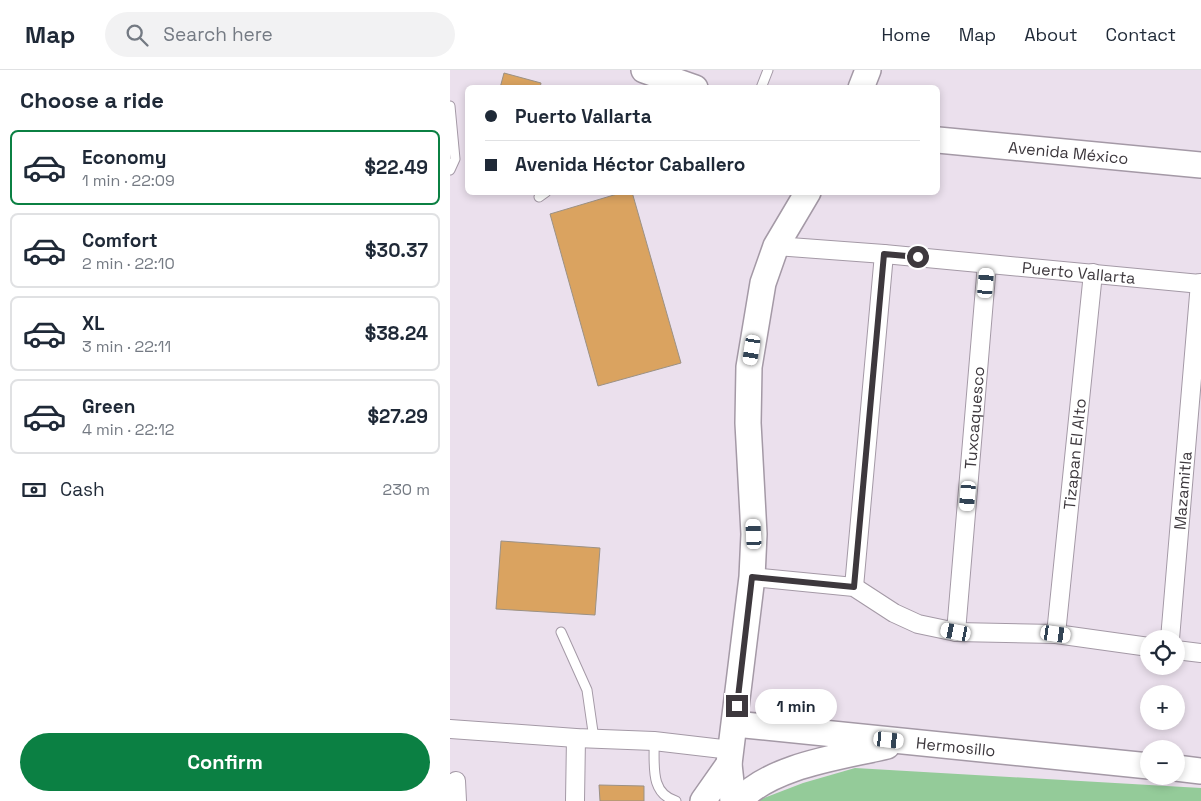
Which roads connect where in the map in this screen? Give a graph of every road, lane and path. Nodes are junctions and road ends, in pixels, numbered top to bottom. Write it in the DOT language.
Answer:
graph roads {
  1 [pos="768,70"];
  2 [pos="653,78"];
  3 [pos="682,85"];
  4 [pos="762,85"];
  5 [pos="450,106"];
  6 [pos="940,140"];
  7 [pos="1201,165"];
  8 [pos="450,170"];
  9 [pos="806,195"];
  10 [pos="776,246"];
  11 [pos="884,254"];
  12 [pos="987,264"];
  13 [pos="1093,273"];
  14 [pos="1200,284"];
  15 [pos="752,577"];
  16 [pos="854,587"];
  17 [pos="1171,630"];
  18 [pos="561,632"];
  19 [pos="956,632"];
  20 [pos="1056,634"];
  21 [pos="1140,646"];
  22 [pos="1185,651"];
  23 [pos="1201,653"];
  24 [pos="735,724"];
  25 [pos="450,729"];
  26 [pos="576,738"];
  27 [pos="594,739"];
  28 [pos="654,741"];
  29 [pos="908,742"];
  30 [pos="730,757"];
  31 [pos="1140,765"];
  32 [pos="1185,769"];
  33 [pos="1201,771"];
  34 [pos="456,781"];
  35 [pos="457,801"];
  36 [pos="575,801"];
  37 [pos="676,801"];
  38 [pos="703,801"];
  39 [pos="733,801"];
  40 [pos="739,801"];
  1 -- 4 [label="lane"];
  2 -- 3 [label="main road"];
  5 -- 8 [label="lane"];
  6 -- 7 [label="main road, Avenida México"];
  9 -- 10 [label="main road"];
  10 -- 11 [label="street, Puerto Vallarta"];
  10 -- 15 [label="main road"];
  11 -- 12 [label="street, Puerto Vallarta"];
  11 -- 16 [label="street"];
  12 -- 13 [label="street, Puerto Vallarta"];
  12 -- 19 [label="street, Tuxcaquesco"];
  13 -- 14 [label="street, Puerto Vallarta"];
  13 -- 20 [label="street, Tizapan El Alto"];
  14 -- 17 [label="street, Mazamitla"];
  15 -- 16 [label="street"];
  15 -- 24 [label="main road"];
  16 -- 19 [label="street"];
  18 -- 27 [label="lane"];
  19 -- 20 [label="street"];
  20 -- 21 [label="street"];
  22 -- 23 [label="street"];
  24 -- 29 [label="main road, Hermosillo"];
  24 -- 30 [label="main road"];
  25 -- 26 [label="street"];
  26 -- 27 [label="street"];
  26 -- 36 [label="street"];
  27 -- 28 [label="street"];
  28 -- 30 [label="street"];
  28 -- 37 [label="lane"];
  29 -- 31 [label="main road, Hermosillo"];
  29 -- 40 [label="main road"];
  30 -- 38 [label="main road"];
  30 -- 39 [label="main road"];
  32 -- 33 [label="main road"];
  34 -- 35 [label="street"];
}
